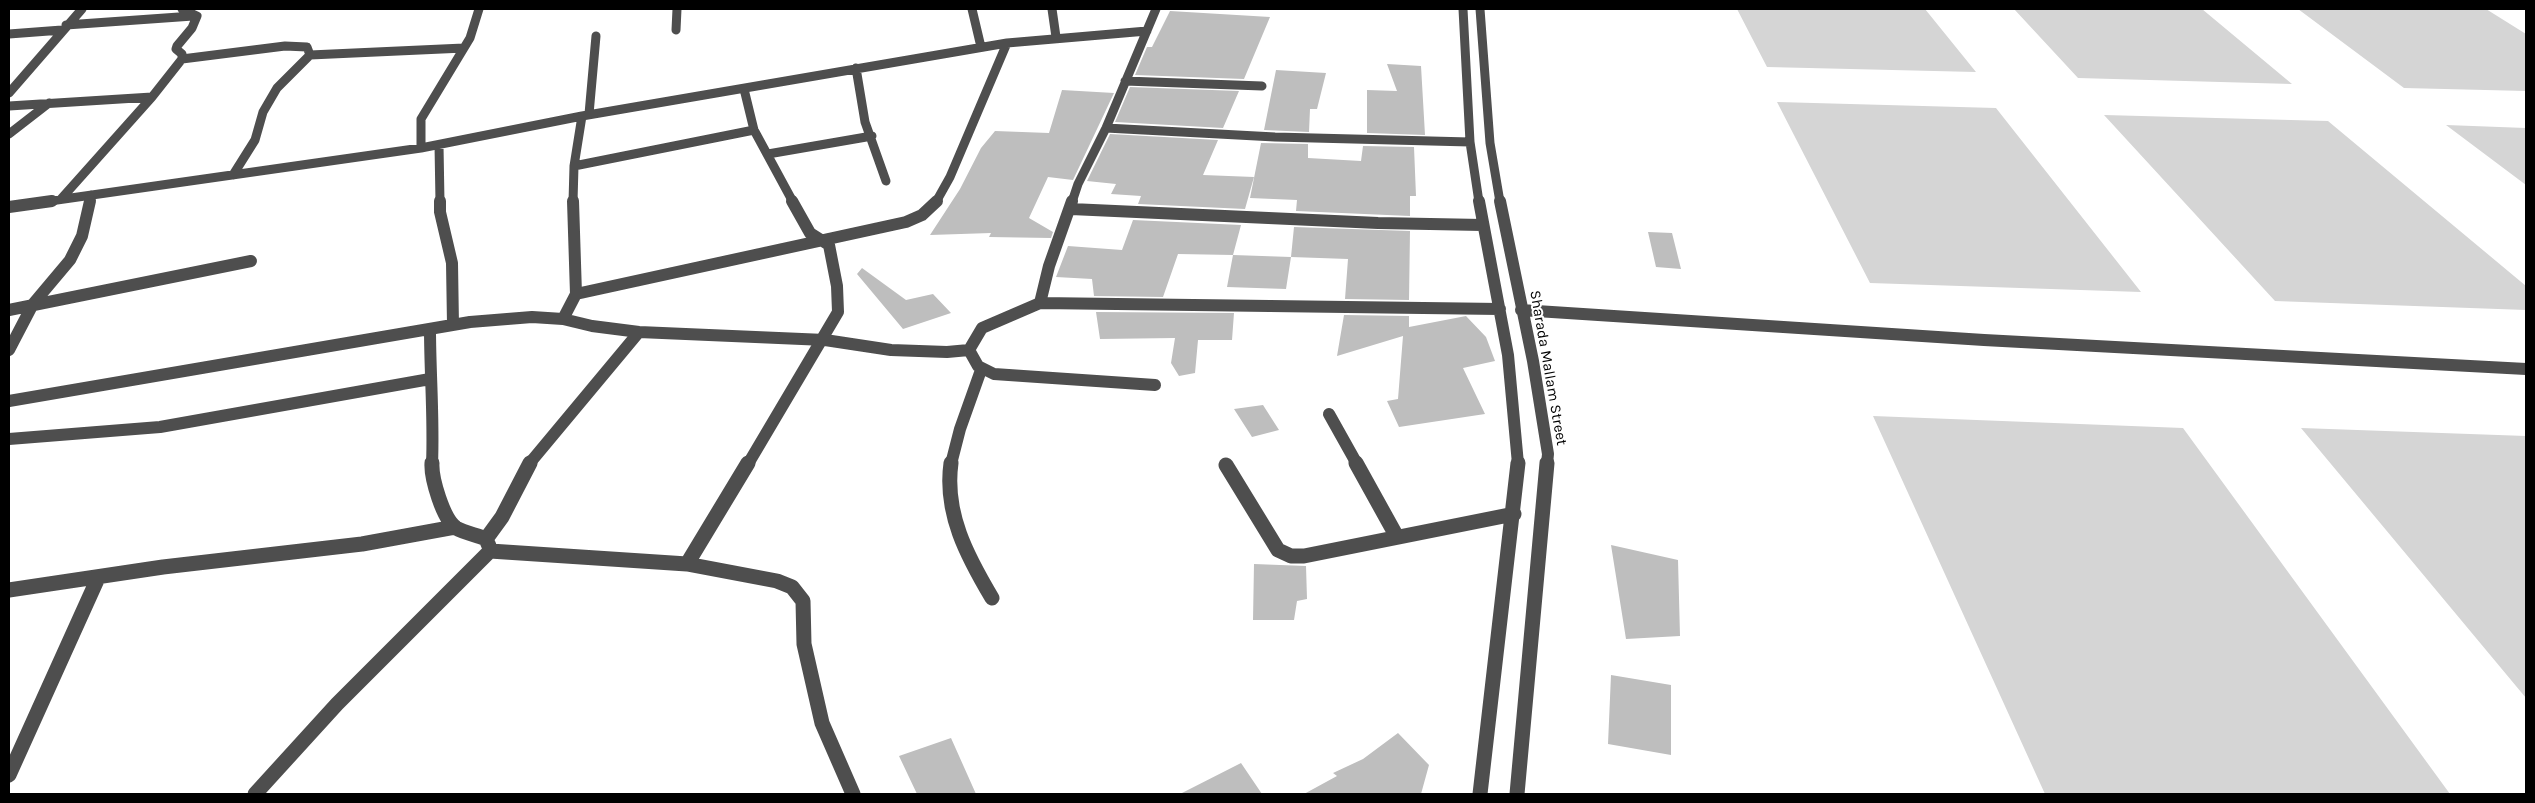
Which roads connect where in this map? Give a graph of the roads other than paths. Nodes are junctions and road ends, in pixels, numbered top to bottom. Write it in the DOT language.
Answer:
graph roads {
  1 [pos="82,9"];
  2 [pos="182,9"];
  3 [pos="479,9"];
  4 [pos="677,9"];
  5 [pos="972,9"];
  6 [pos="1052,9"];
  7 [pos="1156,9"];
  8 [pos="1463,9"];
  9 [pos="1480,9"];
  10 [pos="197,16"];
  11 [pos="64,28"];
  12 [pos="676,30"];
  13 [pos="1147,30"];
  14 [pos="9,34"];
  15 [pos="596,36"];
  16 [pos="1056,38"];
  17 [pos="1007,43"];
  18 [pos="981,47"];
  19 [pos="464,48"];
  20 [pos="310,55"];
  21 [pos="182,59"];
  22 [pos="856,68"];
  23 [pos="1125,81"];
  24 [pos="1262,86"];
  25 [pos="744,89"];
  26 [pos="9,93"];
  27 [pos="152,97"];
  28 [pos="48,103"];
  29 [pos="9,106"];
  30 [pos="585,115"];
  31 [pos="1106,128"];
  32 [pos="754,130"];
  33 [pos="9,134"];
  34 [pos="872,136"];
  35 [pos="1470,142"];
  36 [pos="440,145"];
  37 [pos="421,148"];
  38 [pos="768,154"];
  39 [pos="574,166"];
  40 [pos="233,175"];
  41 [pos="886,181"];
  42 [pos="92,194"];
  43 [pos="61,199"];
  44 [pos="9,207"];
  45 [pos="1071,209"];
  46 [pos="1482,225"];
  47 [pos="823,241"];
  48 [pos="251,261"];
  49 [pos="576,294"];
  50 [pos="1040,302"];
  51 [pos="33,304"];
  52 [pos="1500,309"];
  53 [pos="9,310"];
  54 [pos="1522,310"];
  55 [pos="564,319"];
  56 [pos="453,326"];
  57 [pos="430,329"];
  58 [pos="639,332"];
  59 [pos="824,340"];
  60 [pos="9,350"];
  61 [pos="969,350"];
  62 [pos="2526,369"];
  63 [pos="981,370"];
  64 [pos="430,379"];
  65 [pos="1155,384"];
  66 [pos="9,402"];
  67 [pos="1329,414"];
  68 [pos="9,439"];
  69 [pos="1226,465"];
  70 [pos="1514,514"];
  71 [pos="455,527"];
  72 [pos="1397,537"];
  73 [pos="488,545"];
  74 [pos="687,564"];
  75 [pos="98,578"];
  76 [pos="9,590"];
  77 [pos="992,598"];
  78 [pos="9,775"];
  79 [pos="255,794"];
  80 [pos="853,794"];
  81 [pos="1480,794"];
  82 [pos="1516,794"];
  1 -- 11 [label="street"];
  2 -- 10 [label="street"];
  3 -- 19 [label="street"];
  4 -- 12 [label="street"];
  5 -- 18 [label="street"];
  6 -- 16 [label="street"];
  7 -- 13 [label="street"];
  8 -- 35 [label="street"];
  9 -- 54 [label="street, Sharada Mallam Street"];
  10 -- 11 [label="street"];
  10 -- 21 [label="street"];
  11 -- 14 [label="street"];
  11 -- 26 [label="street"];
  13 -- 16 [label="street"];
  13 -- 23 [label="street"];
  15 -- 30 [label="street"];
  16 -- 17 [label="street"];
  17 -- 18 [label="street"];
  17 -- 47 [label="street"];
  18 -- 22 [label="street"];
  19 -- 20 [label="street"];
  19 -- 37 [label="street"];
  20 -- 21 [label="street"];
  20 -- 40 [label="street"];
  21 -- 27 [label="street"];
  22 -- 25 [label="street"];
  22 -- 34 [label="street"];
  23 -- 24 [label="street"];
  23 -- 31 [label="street"];
  25 -- 30 [label="street"];
  25 -- 32 [label="street"];
  27 -- 28 [label="street"];
  27 -- 43 [label="street"];
  28 -- 29 [label="street"];
  28 -- 33 [label="street"];
  30 -- 36 [label="street"];
  30 -- 39 [label="street"];
  31 -- 35 [label="street"];
  31 -- 45 [label="street"];
  32 -- 38 [label="street"];
  32 -- 39 [label="street"];
  34 -- 38 [label="street"];
  34 -- 41 [label="street"];
  35 -- 46 [label="street"];
  36 -- 37 [label="street"];
  36 -- 56 [label="street"];
  37 -- 40 [label="street"];
  38 -- 47 [label="street"];
  39 -- 49 [label="street"];
  40 -- 42 [label="street"];
  42 -- 43 [label="street"];
  42 -- 51 [label="street"];
  43 -- 44 [label="street"];
  45 -- 46 [label="street"];
  45 -- 50 [label="street"];
  46 -- 52 [label="street"];
  47 -- 49 [label="street"];
  47 -- 59 [label="street"];
  48 -- 51 [label="street"];
  49 -- 55 [label="street"];
  50 -- 52 [label="street"];
  50 -- 61 [label="street"];
  51 -- 53 [label="street"];
  51 -- 60 [label="street"];
  52 -- 70 [label="street"];
  54 -- 62 [label="street"];
  54 -- 82 [label="street, Sharada Mallam Street"];
  55 -- 56 [label="street"];
  55 -- 58 [label="street"];
  56 -- 57 [label="street"];
  57 -- 64 [label="street"];
  57 -- 66 [label="street"];
  58 -- 59 [label="street"];
  58 -- 73 [label="street"];
  59 -- 61 [label="street"];
  59 -- 74 [label="street"];
  61 -- 63 [label="street"];
  63 -- 65 [label="street"];
  63 -- 77 [label="street"];
  64 -- 68 [label="street"];
  64 -- 71 [label="street"];
  67 -- 72 [label="street"];
  69 -- 72 [label="street"];
  70 -- 72 [label="street"];
  70 -- 81 [label="street"];
  71 -- 73 [label="street"];
  71 -- 75 [label="street"];
  73 -- 74 [label="street"];
  73 -- 79 [label="street"];
  74 -- 80 [label="street"];
  75 -- 76 [label="street"];
  75 -- 78 [label="street"];
}
